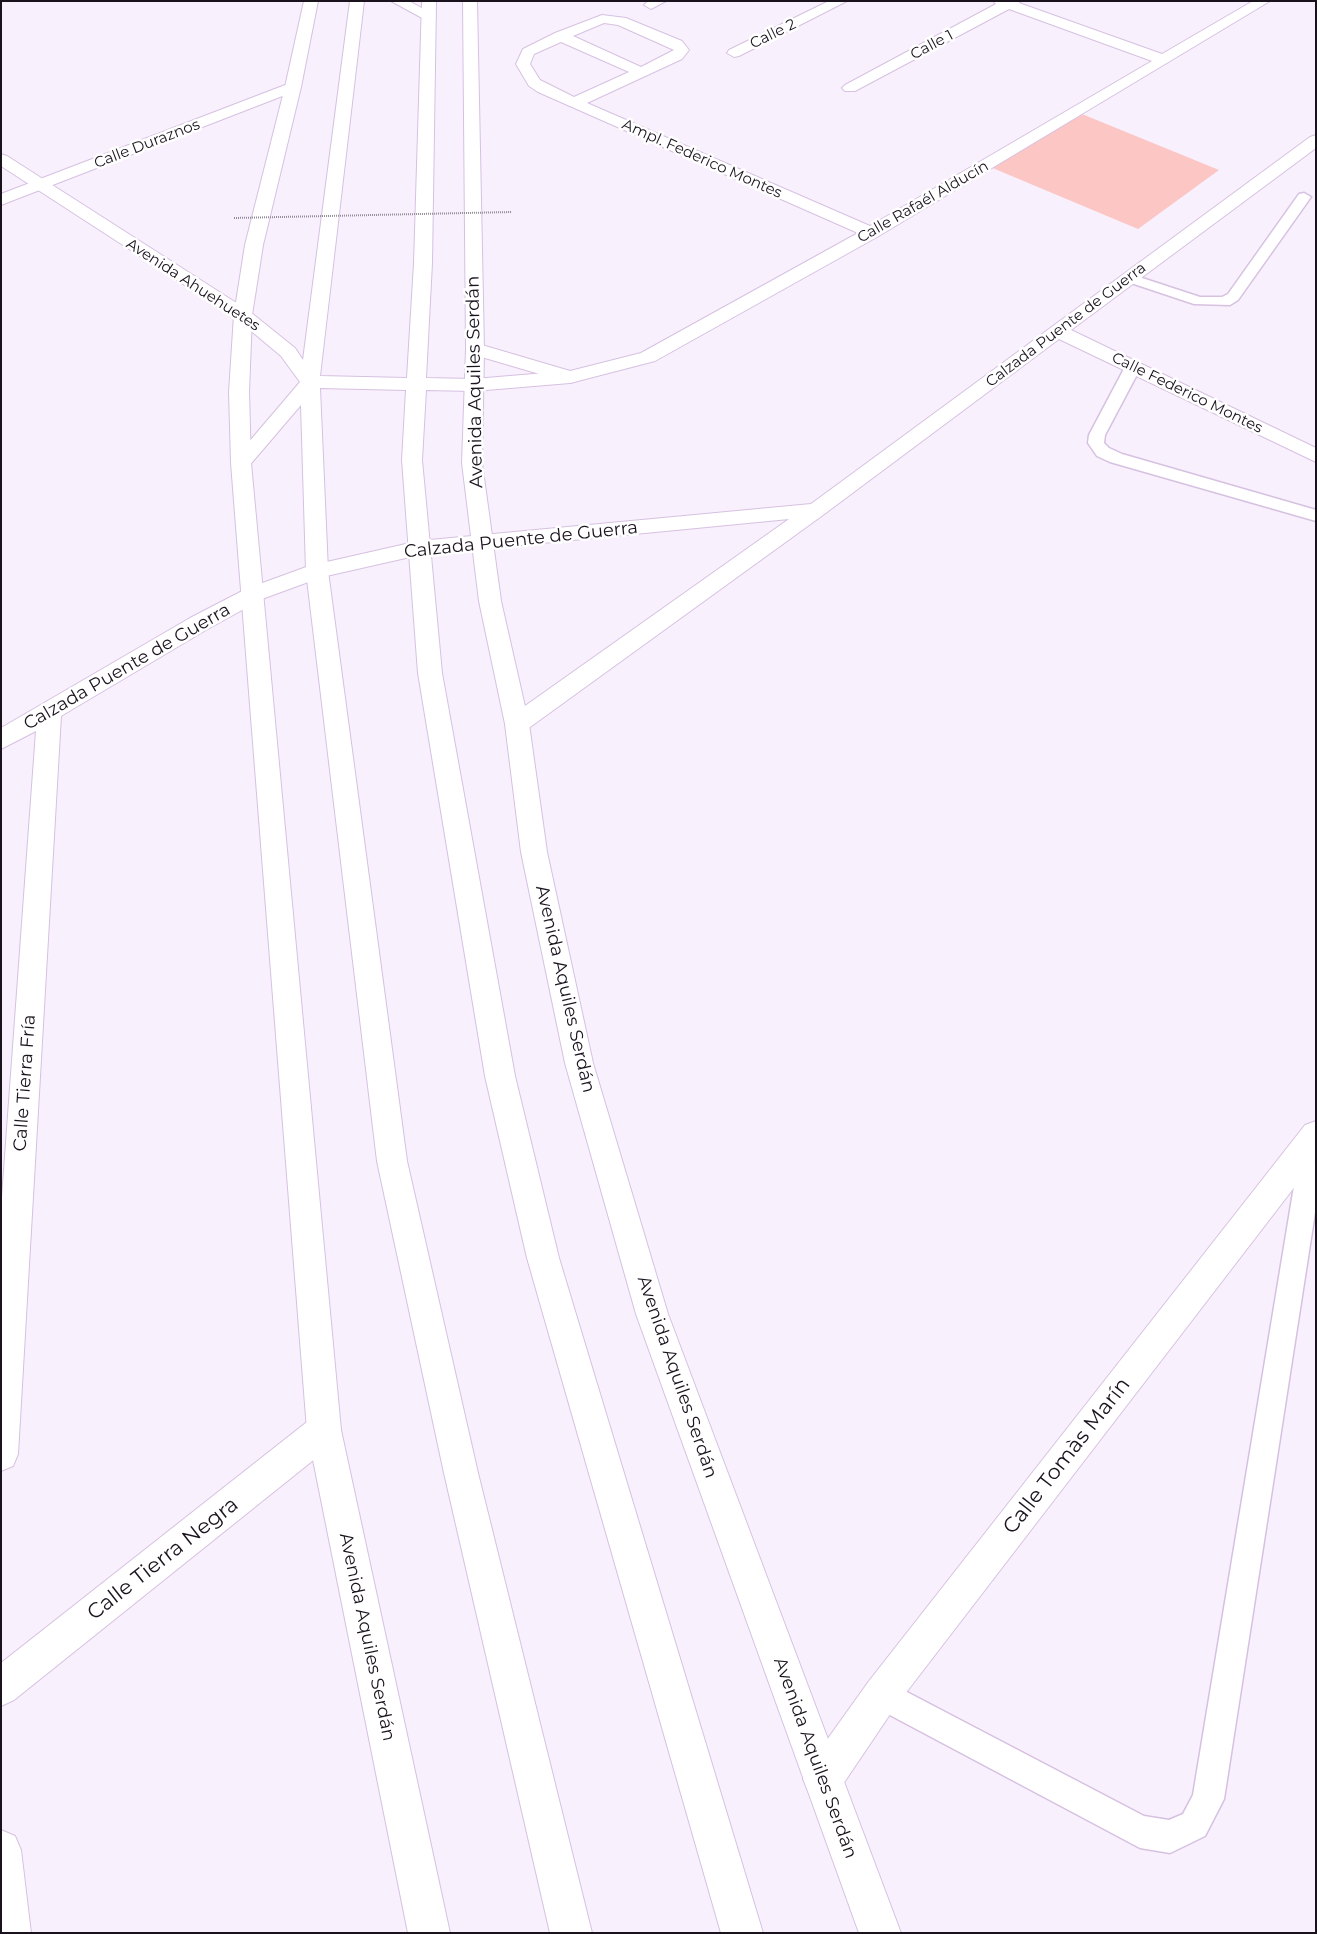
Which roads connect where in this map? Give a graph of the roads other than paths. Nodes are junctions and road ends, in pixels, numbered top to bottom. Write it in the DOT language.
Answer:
graph roads {
  1 [pos="311,1"];
  2 [pos="357,1"];
  3 [pos="398,1"];
  4 [pos="470,1"];
  5 [pos="840,1"];
  6 [pos="1263,1"];
  7 [pos="1007,2"];
  8 [pos="429,9"];
  9 [pos="560,36"];
  10 [pos="734,53"];
  11 [pos="1164,60"];
  12 [pos="641,72"];
  13 [pos="293,87"];
  14 [pos="850,88"];
  15 [pos="574,103"];
  16 [pos="1316,140"];
  17 [pos="1,159"];
  18 [pos="40,185"];
  19 [pos="1304,197"];
  20 [pos="1,200"];
  21 [pos="871,233"];
  22 [pos="1130,278"];
  23 [pos="243,315"];
  24 [pos="1058,331"];
  25 [pos="475,349"];
  26 [pos="1134,367"];
  27 [pos="570,377"];
  28 [pos="310,382"];
  29 [pos="416,385"];
  30 [pos="474,385"];
  31 [pos="1316,456"];
  32 [pos="241,463"];
  33 [pos="816,510"];
  34 [pos="1316,516"];
  35 [pos="481,541"];
  36 [pos="419,548"];
  37 [pos="317,571"];
  38 [pos="254,594"];
  39 [pos="49,712"];
  40 [pos="518,724"];
  41 [pos="1,740"];
  42 [pos="1315,1136"];
  43 [pos="324,1430"];
  44 [pos="1,1454"];
  45 [pos="1,1687"];
  46 [pos="882,1694"];
  47 [pos="823,1779"];
  48 [pos="1,1850"];
  49 [pos="10,1933"];
  50 [pos="429,1933"];
  51 [pos="571,1933"];
  52 [pos="742,1933"];
  53 [pos="880,1933"];
  1 -- 13 [label="street, Avenida Aquiles Serdán"];
  2 -- 28 [label="street"];
  3 -- 8 [label="street"];
  4 -- 25 [label="street, Avenida Aquiles Serdán"];
  5 -- 10 [label="street, Calle 2"];
  6 -- 11 [label="street, Calle Rafaél Alducín"];
  7 -- 11 [label="street"];
  7 -- 14 [label="street, Calle 1"];
  8 -- 29 [label="street"];
  9 -- 12 [label="street"];
  9 -- 12 [label="street"];
  9 -- 15 [label="street, Ampl. Federico Montes"];
  11 -- 21 [label="street, Calle Rafaél Alducín"];
  12 -- 15 [label="street"];
  13 -- 18 [label="street, Calle Duraznos"];
  13 -- 23 [label="street, Avenida Aquiles Serdán"];
  15 -- 21 [label="street, Ampl. Federico Montes"];
  16 -- 22 [label="street, Calzada Puente de Guerra"];
  17 -- 18 [label="street, Avenida Ahuehuetes"];
  18 -- 20 [label="street, Calle Duraznos"];
  18 -- 23 [label="street, Avenida Ahuehuetes"];
  19 -- 22 [label="lane"];
  21 -- 27 [label="street, Calle Rafaél Alducín"];
  22 -- 24 [label="street, Calzada Puente de Guerra"];
  23 -- 28 [label="street, Avenida Ahuehuetes"];
  23 -- 32 [label="street, Avenida Aquiles Serdán"];
  24 -- 26 [label="street, Calle Federico Montes"];
  24 -- 33 [label="street, Calzada Puente de Guerra"];
  25 -- 27 [label="street"];
  25 -- 30 [label="street, Avenida Aquiles Serdán"];
  26 -- 31 [label="street, Calle Federico Montes"];
  26 -- 34 [label="lane"];
  27 -- 30 [label="street, Calle Rafaél Alducín"];
  28 -- 29 [label="street"];
  28 -- 32 [label="street"];
  28 -- 37 [label="street"];
  29 -- 30 [label="street"];
  29 -- 36 [label="street"];
  30 -- 35 [label="street, Avenida Aquiles Serdán"];
  32 -- 38 [label="street, Avenida Aquiles Serdán"];
  33 -- 35 [label="street, Calzada Puente de Guerra"];
  33 -- 40 [label="street, Calzada Puente de Guerra"];
  35 -- 36 [label="street, Calzada Puente de Guerra"];
  35 -- 40 [label="street, Avenida Aquiles Serdán"];
  36 -- 37 [label="street, Calzada Puente de Guerra"];
  36 -- 52 [label="street"];
  37 -- 38 [label="street, Calzada Puente de Guerra"];
  37 -- 51 [label="street"];
  38 -- 39 [label="street, Calzada Puente de Guerra"];
  38 -- 43 [label="street, Avenida Aquiles Serdán"];
  39 -- 41 [label="street, Calzada Puente de Guerra"];
  39 -- 44 [label="street, Calle Tierra Fría"];
  40 -- 47 [label="street, Avenida Aquiles Serdán"];
  42 -- 46 [label="street, Calle Tomàs Marín"];
  42 -- 46 [label="lane"];
  43 -- 45 [label="street, Calle Tierra Negra"];
  43 -- 50 [label="street, Avenida Aquiles Serdán"];
  46 -- 47 [label="street, Calle Tomàs Marín"];
  47 -- 53 [label="street, Avenida Aquiles Serdán"];
  48 -- 49 [label="street"];
}
